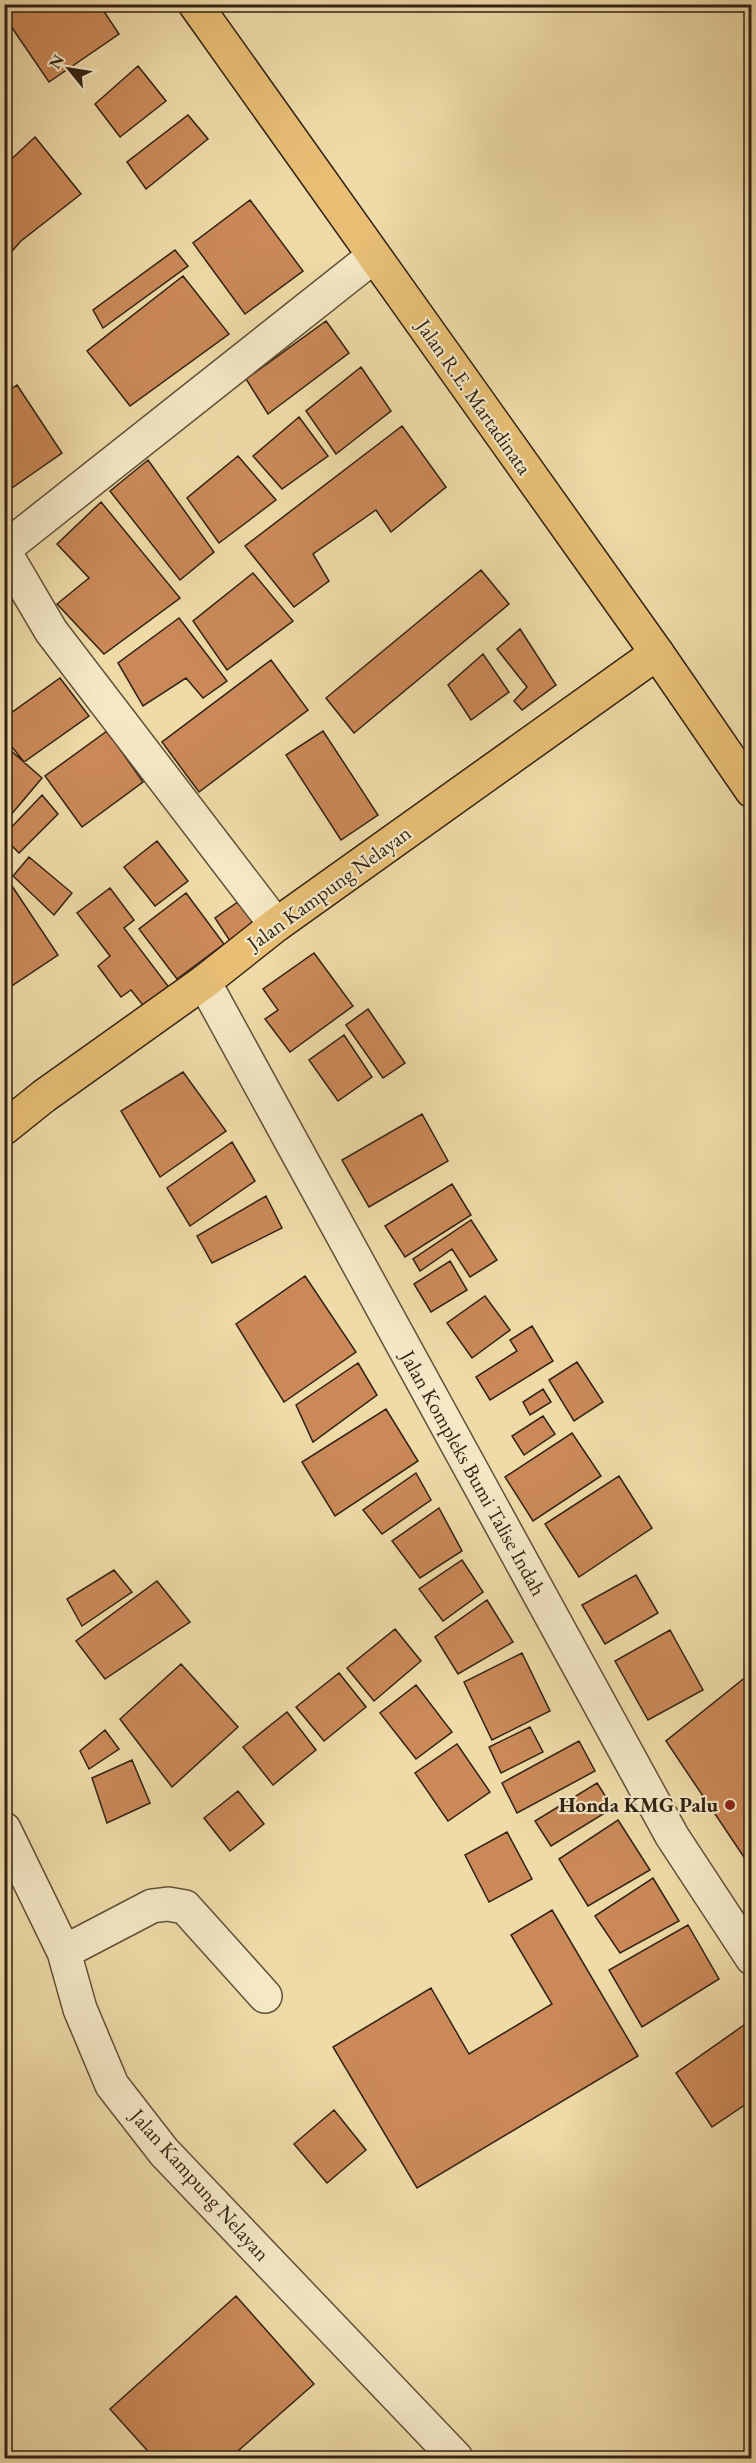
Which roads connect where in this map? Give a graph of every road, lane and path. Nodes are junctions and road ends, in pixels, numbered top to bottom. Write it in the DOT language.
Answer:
graph roads {
  1 [pos="195,4"];
  2 [pos="374,256"];
  3 [pos="4,550"];
  4 [pos="657,653"];
  5 [pos="752,791"];
  6 [pos="276,925"];
  7 [pos="204,982"];
  8 [pos="4,1128"];
  9 [pos="4,1829"];
  10 [pos="64,1952"];
  11 [pos="752,1958"];
  12 [pos="265,1996"];
  13 [pos="456,2458"];
  1 -- 2 [label="main road, Jalan R.E. Martadinata"];
  2 -- 3 [label="street"];
  2 -- 4 [label="main road, Jalan R.E. Martadinata"];
  3 -- 6 [label="street"];
  4 -- 5 [label="main road, Jalan R.E. Martadinata"];
  4 -- 6 [label="main road, Jalan Kampung Nelayan"];
  6 -- 7 [label="main road, Jalan Kampung Nelayan"];
  7 -- 8 [label="main road, Jalan Kampung Nelayan"];
  7 -- 11 [label="street, Jalan Kompleks Bumi Talise Indah"];
  9 -- 10 [label="street, Jalan Kampung Nelayan"];
  10 -- 12 [label="street"];
  10 -- 13 [label="street, Jalan Kampung Nelayan"];
}
